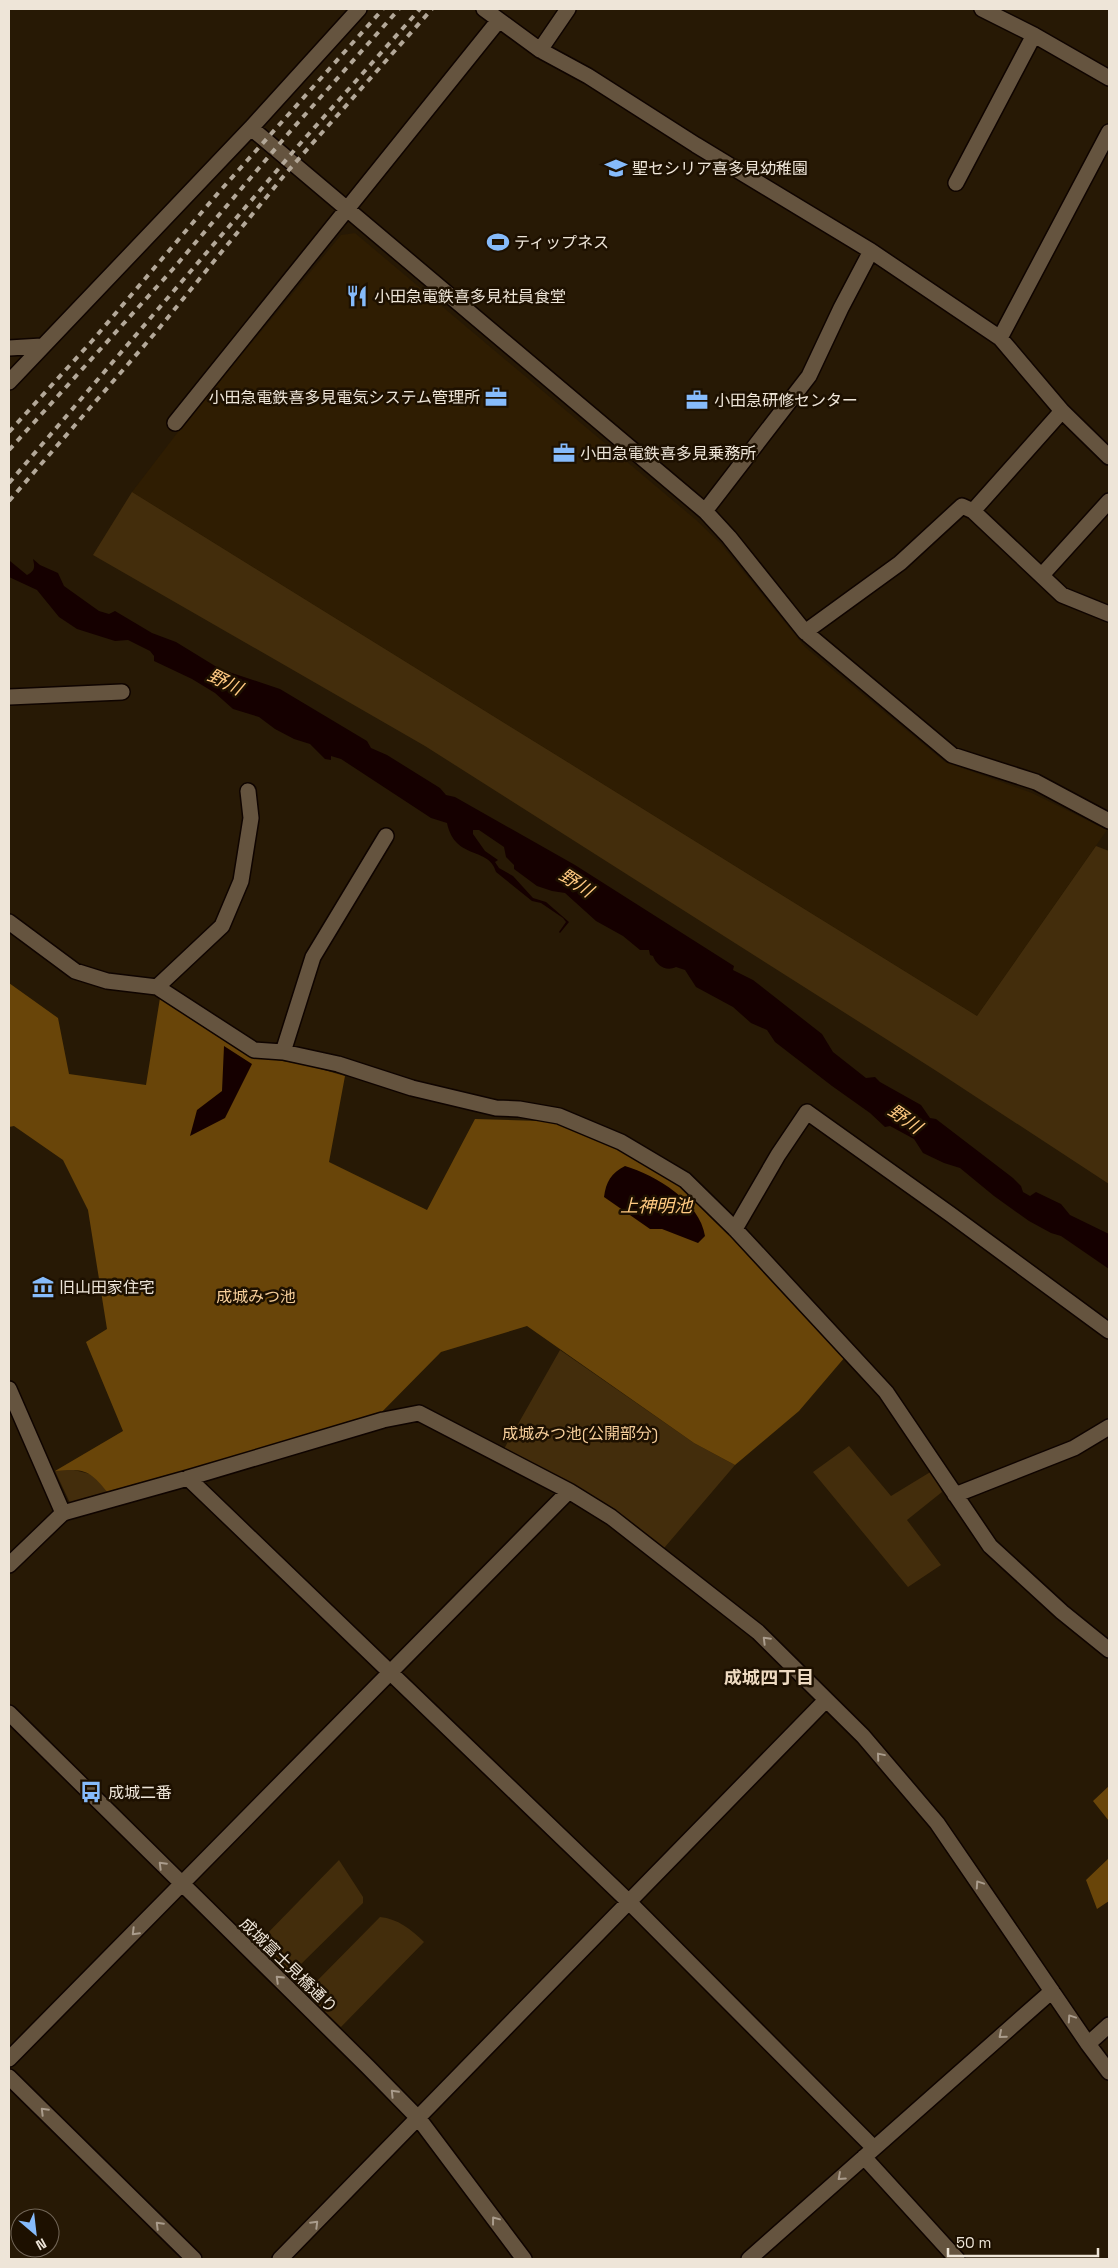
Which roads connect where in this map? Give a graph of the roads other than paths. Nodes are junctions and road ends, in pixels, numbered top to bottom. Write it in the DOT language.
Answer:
graph roads {
  1 [pos="359,9"];
  2 [pos="484,9"];
  3 [pos="568,9"];
  4 [pos="982,9"];
  5 [pos="499,20"];
  6 [pos="1034,35"];
  7 [pos="540,50"];
  8 [pos="1109,78"];
  9 [pos="251,128"];
  10 [pos="1109,132"];
  11 [pos="956,183"];
  12 [pos="347,209"];
  13 [pos="871,251"];
  14 [pos="1000,338"];
  15 [pos="42,346"];
  16 [pos="9,348"];
  17 [pos="9,382"];
  18 [pos="1062,411"];
  19 [pos="175,423"];
  20 [pos="1109,457"];
  21 [pos="1109,501"];
  22 [pos="705,511"];
  23 [pos="973,511"];
  24 [pos="1042,575"];
  25 [pos="1109,614"];
  26 [pos="805,632"];
  27 [pos="122,692"];
  28 [pos="9,697"];
  29 [pos="248,791"];
  30 [pos="1109,821"];
  31 [pos="386,836"];
  32 [pos="9,922"];
  33 [pos="158,987"];
  34 [pos="283,1052"];
  35 [pos="735,1229"];
  36 [pos="1109,1331"];
  37 [pos="9,1389"];
  38 [pos="1109,1427"];
  39 [pos="188,1478"];
  40 [pos="569,1490"];
  41 [pos="955,1495"];
  42 [pos="63,1513"];
  43 [pos="9,1565"];
  44 [pos="1109,1650"];
  45 [pos="390,1673"];
  46 [pos="826,1700"];
  47 [pos="9,1713"];
  48 [pos="182,1884"];
  49 [pos="628,1902"];
  50 [pos="1052,1991"];
  51 [pos="1109,2025"];
  52 [pos="1088,2044"];
  53 [pos="9,2059"];
  54 [pos="1109,2072"];
  55 [pos="9,2077"];
  56 [pos="418,2119"];
  57 [pos="869,2152"];
  58 [pos="194,2259"];
  59 [pos="280,2259"];
  60 [pos="524,2259"];
  61 [pos="749,2259"];
  62 [pos="957,2259"];
  1 -- 9 [label="street"];
  2 -- 5 [label="street"];
  3 -- 7 [label="street"];
  4 -- 6 [label="street"];
  5 -- 7 [label="street"];
  5 -- 12 [label="street"];
  6 -- 8 [label="street"];
  6 -- 11 [label="street"];
  7 -- 13 [label="street"];
  9 -- 12 [label="street"];
  9 -- 15 [label="street"];
  10 -- 14 [label="street"];
  12 -- 19 [label="street"];
  12 -- 22 [label="street"];
  13 -- 14 [label="street"];
  13 -- 22 [label="street"];
  14 -- 18 [label="street"];
  15 -- 16 [label="street"];
  15 -- 17 [label="street"];
  18 -- 20 [label="street"];
  18 -- 23 [label="street"];
  21 -- 24 [label="street"];
  22 -- 26 [label="street"];
  23 -- 24 [label="street"];
  23 -- 26 [label="street"];
  24 -- 25 [label="street"];
  26 -- 30 [label="street"];
  27 -- 28 [label="street"];
  29 -- 33 [label="street"];
  31 -- 34 [label="street"];
  32 -- 33 [label="street"];
  33 -- 34 [label="street"];
  34 -- 35 [label="street"];
  35 -- 36 [label="street"];
  35 -- 41 [label="street"];
  37 -- 42 [label="street"];
  38 -- 41 [label="street"];
  39 -- 40 [label="street"];
  39 -- 42 [label="street"];
  39 -- 45 [label="street"];
  40 -- 45 [label="street"];
  46 -- 40 [label="street, one-way"];
  41 -- 44 [label="street"];
  42 -- 43 [label="street"];
  45 -- 48 [label="street"];
  45 -- 49 [label="street"];
  46 -- 49 [label="street"];
  50 -- 46 [label="street, one-way"];
  48 -- 47 [label="street, 成城富士見橋通り, one-way"];
  48 -- 53 [label="street, one-way"];
  56 -- 48 [label="street, 成城富士見橋通り, one-way"];
  49 -- 56 [label="street"];
  49 -- 57 [label="street"];
  52 -- 50 [label="street, one-way"];
  50 -- 57 [label="street, one-way"];
  51 -- 52 [label="street"];
  52 -- 54 [label="street"];
  58 -- 55 [label="street, one-way"];
  59 -- 56 [label="street, one-way"];
  60 -- 56 [label="street, 成城富士見橋通り, one-way"];
  57 -- 61 [label="street, one-way"];
  57 -- 62 [label="street"];
}
